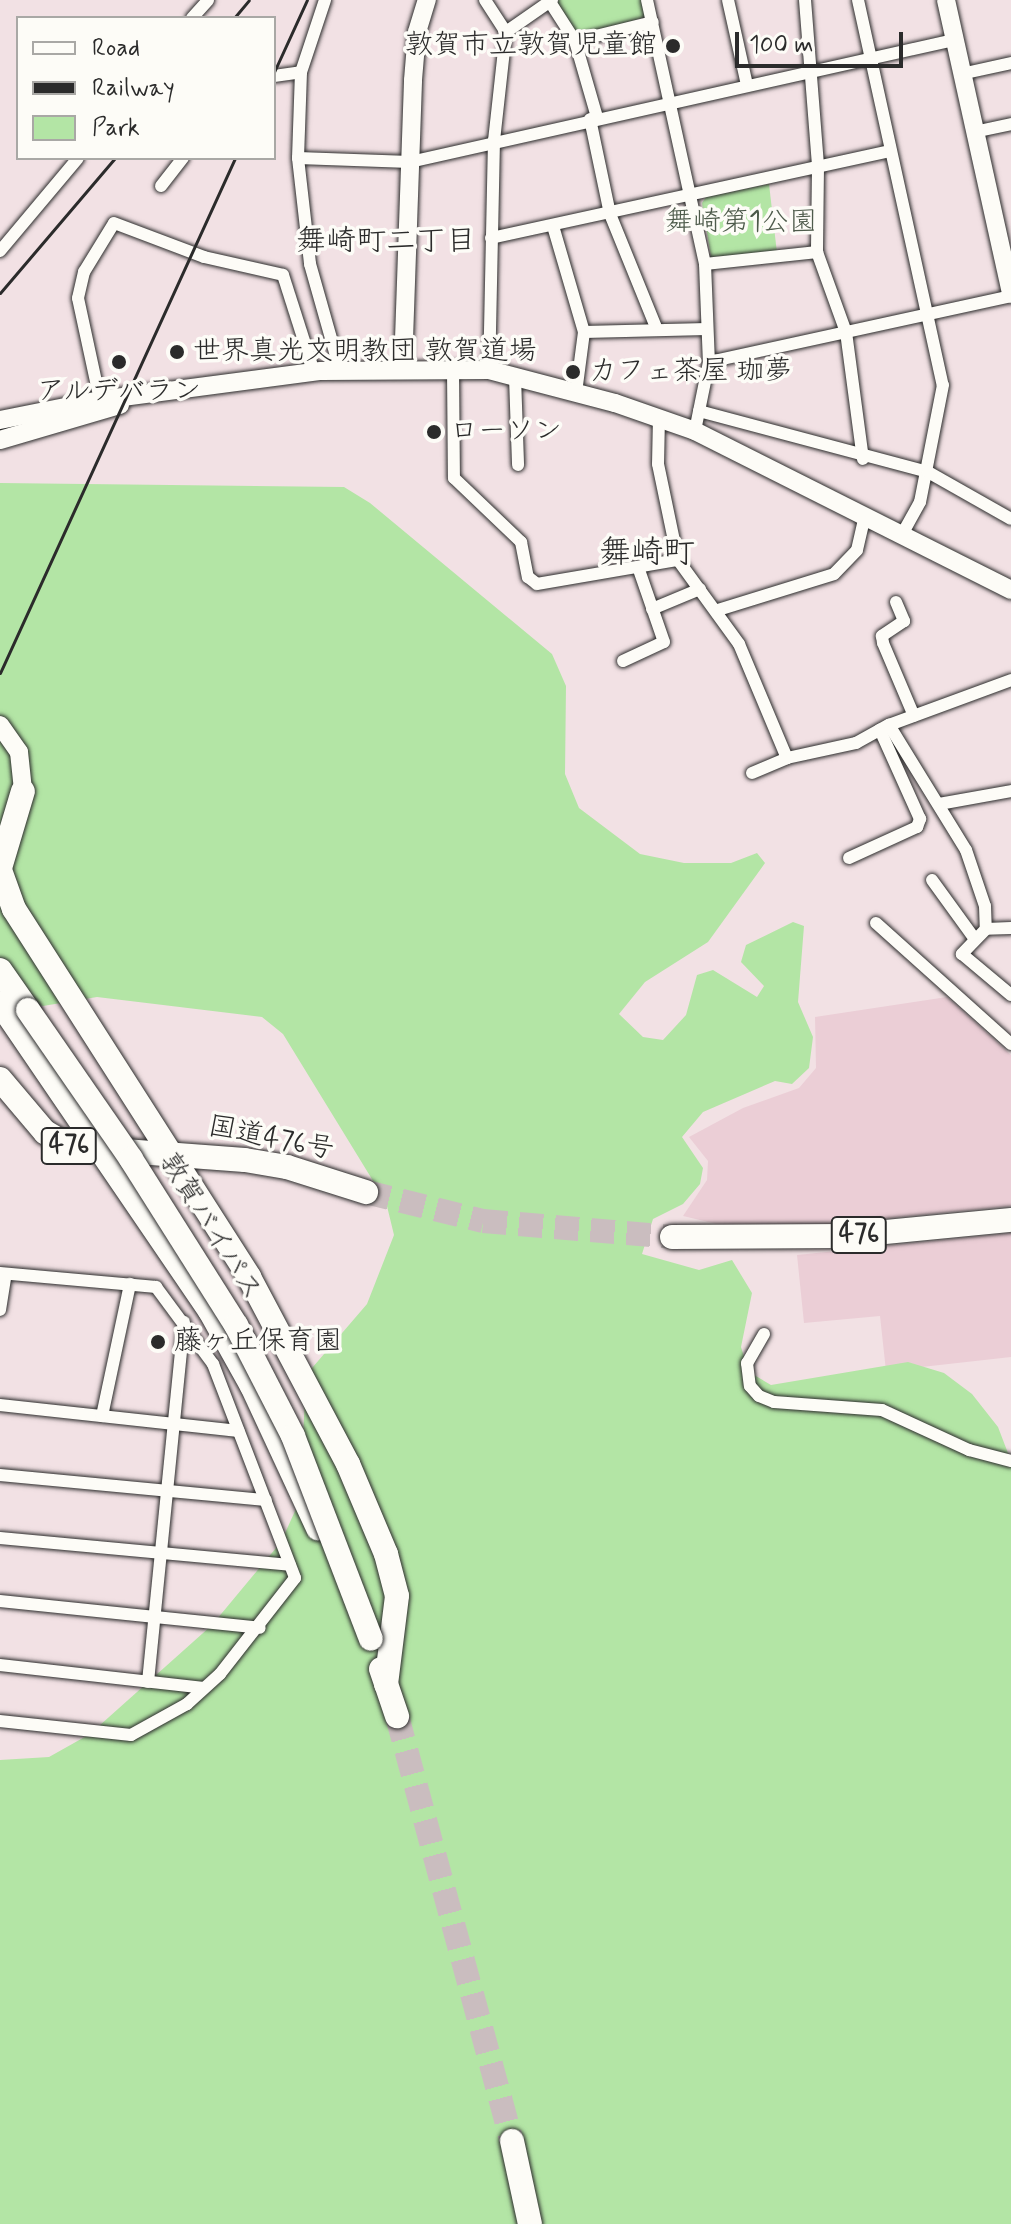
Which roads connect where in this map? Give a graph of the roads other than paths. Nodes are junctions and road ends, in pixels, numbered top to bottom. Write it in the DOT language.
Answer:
graph roads {
  1 [pos="208,0"];
  2 [pos="325,0"];
  3 [pos="427,0"];
  4 [pos="485,0"];
  5 [pos="647,0"];
  6 [pos="728,0"];
  7 [pos="805,0"];
  8 [pos="858,0"];
  9 [pos="946,0"];
  10 [pos="551,1"];
  11 [pos="194,16"];
  12 [pos="653,22"];
  13 [pos="506,32"];
  14 [pos="954,40"];
  15 [pos="575,41"];
  16 [pos="871,58"];
  17 [pos="1011,63"];
  18 [pos="811,71"];
  19 [pos="301,72"];
  20 [pos="961,74"];
  21 [pos="276,76"];
  22 [pos="747,85"];
  23 [pos="670,102"];
  24 [pos="594,118"];
  25 [pos="1011,124"];
  26 [pos="974,132"];
  27 [pos="494,140"];
  28 [pos="891,151"];
  29 [pos="298,158"];
  30 [pos="76,160"];
  31 [pos="181,160"];
  32 [pos="410,162"];
  33 [pos="818,167"];
  34 [pos="161,186"];
  35 [pos="691,194"];
  36 [pos="610,214"];
  37 [pos="553,226"];
  38 [pos="491,238"];
  39 [pos="0,251"];
  40 [pos="817,252"];
  41 [pos="705,264"];
  42 [pos="1011,295"];
  43 [pos="927,314"];
  44 [pos="707,329"];
  45 [pos="657,330"];
  46 [pos="584,332"];
  47 [pos="846,332"];
  48 [pos="709,362"];
  49 [pos="403,368"];
  50 [pos="340,370"];
  51 [pos="453,370"];
  52 [pos="489,370"];
  53 [pos="314,372"];
  54 [pos="515,377"];
  55 [pos="576,393"];
  56 [pos="149,394"];
  57 [pos="100,400"];
  58 [pos="699,411"];
  59 [pos="659,417"];
  60 [pos="0,420"];
  61 [pos="695,431"];
  62 [pos="0,440"];
  63 [pos="863,459"];
  64 [pos="518,465"];
  65 [pos="928,472"];
  66 [pos="865,516"];
  67 [pos="1011,519"];
  68 [pos="902,535"];
  69 [pos="678,560"];
  70 [pos="638,567"];
  71 [pos="700,589"];
  72 [pos="1011,590"];
  73 [pos="896,602"];
  74 [pos="652,609"];
  75 [pos="718,610"];
  76 [pos="623,661"];
  77 [pos="1011,680"];
  78 [pos="914,716"];
  79 [pos="0,725"];
  80 [pos="884,727"];
  81 [pos="787,758"];
  82 [pos="752,773"];
  83 [pos="23,791"];
  84 [pos="1011,791"];
  85 [pos="939,804"];
  86 [pos="0,815"];
  87 [pos="849,858"];
  88 [pos="0,869"];
  89 [pos="932,880"];
  90 [pos="0,902"];
  91 [pos="876,923"];
  92 [pos="1011,928"];
  93 [pos="986,929"];
  94 [pos="974,938"];
  95 [pos="0,970"];
  96 [pos="63,987"];
  97 [pos="1011,995"];
  98 [pos="0,1003"];
  99 [pos="1011,1044"];
  100 [pos="0,1080"];
  101 [pos="165,1152"];
  102 [pos="100,1153"];
  103 [pos="366,1192"];
  104 [pos="1011,1220"];
  105 [pos="672,1237"];
  106 [pos="3,1274"];
  107 [pos="130,1284"];
  108 [pos="0,1310"];
  109 [pos="184,1322"];
  110 [pos="764,1334"];
  111 [pos="0,1405"];
  112 [pos="102,1416"];
  113 [pos="174,1424"];
  114 [pos="239,1431"];
  115 [pos="1011,1461"];
  116 [pos="0,1475"];
  117 [pos="167,1491"];
  118 [pos="266,1500"];
  119 [pos="0,1538"];
  120 [pos="161,1553"];
  121 [pos="290,1565"];
  122 [pos="0,1601"];
  123 [pos="154,1615"];
  124 [pos="260,1628"];
  125 [pos="369,1640"];
  126 [pos="0,1665"];
  127 [pos="148,1682"];
  128 [pos="386,1684"];
  129 [pos="204,1688"];
  130 [pos="397,1716"];
  131 [pos="0,1721"];
  132 [pos="512,2141"];
  133 [pos="530,2224"];
  1 -- 11 [label="street"];
  2 -- 19 [label="street"];
  3 -- 32 [label="street"];
  4 -- 13 [label="street"];
  5 -- 12 [label="street"];
  6 -- 22 [label="street"];
  7 -- 18 [label="street"];
  8 -- 16 [label="street"];
  9 -- 14 [label="street"];
  10 -- 13 [label="street"];
  10 -- 15 [label="street"];
  12 -- 15 [label="street"];
  12 -- 23 [label="street"];
  13 -- 27 [label="street"];
  14 -- 16 [label="street"];
  14 -- 20 [label="street"];
  15 -- 24 [label="street"];
  16 -- 18 [label="street"];
  16 -- 28 [label="street"];
  17 -- 20 [label="street"];
  18 -- 22 [label="street"];
  18 -- 33 [label="street"];
  19 -- 21 [label="street"];
  19 -- 29 [label="street"];
  20 -- 26 [label="street"];
  22 -- 23 [label="street"];
  23 -- 24 [label="street"];
  23 -- 35 [label="street"];
  24 -- 27 [label="street"];
  24 -- 36 [label="street"];
  25 -- 26 [label="street"];
  26 -- 42 [label="street"];
  27 -- 32 [label="street"];
  27 -- 38 [label="street"];
  28 -- 33 [label="street"];
  28 -- 43 [label="street"];
  29 -- 32 [label="street"];
  29 -- 50 [label="street"];
  30 -- 39 [label="street"];
  31 -- 34 [label="street"];
  32 -- 49 [label="street"];
  33 -- 35 [label="street"];
  33 -- 40 [label="street"];
  35 -- 36 [label="street"];
  35 -- 41 [label="street"];
  36 -- 37 [label="street"];
  36 -- 45 [label="street"];
  37 -- 38 [label="street"];
  37 -- 46 [label="street"];
  38 -- 52 [label="street"];
  40 -- 41 [label="street"];
  40 -- 47 [label="street"];
  41 -- 44 [label="street"];
  42 -- 43 [label="street"];
  43 -- 47 [label="street"];
  43 -- 65 [label="street"];
  44 -- 45 [label="street"];
  44 -- 48 [label="street"];
  45 -- 46 [label="street"];
  46 -- 55 [label="street"];
  47 -- 48 [label="street"];
  47 -- 63 [label="street"];
  48 -- 58 [label="street"];
  49 -- 50 [label="street"];
  49 -- 51 [label="street"];
  50 -- 53 [label="street"];
  51 -- 52 [label="street"];
  51 -- 70 [label="street"];
  52 -- 54 [label="street"];
  53 -- 56 [label="street"];
  53 -- 57 [label="street"];
  54 -- 55 [label="street"];
  54 -- 64 [label="street"];
  55 -- 59 [label="street"];
  56 -- 57 [label="street"];
  56 -- 62 [label="street"];
  57 -- 60 [label="street"];
  58 -- 61 [label="street"];
  58 -- 63 [label="street"];
  59 -- 61 [label="street"];
  59 -- 69 [label="street"];
  61 -- 66 [label="street"];
  63 -- 65 [label="street"];
  65 -- 67 [label="street"];
  65 -- 68 [label="street"];
  66 -- 68 [label="street"];
  66 -- 75 [label="street"];
  68 -- 72 [label="street"];
  69 -- 70 [label="street"];
  69 -- 71 [label="street"];
  70 -- 74 [label="street"];
  71 -- 74 [label="street"];
  71 -- 75 [label="street"];
  73 -- 78 [label="street"];
  74 -- 76 [label="street"];
  75 -- 81 [label="street"];
  77 -- 78 [label="street"];
  78 -- 80 [label="street"];
  79 -- 83 [label="street"];
  80 -- 81 [label="street"];
  80 -- 85 [label="street"];
  80 -- 87 [label="street"];
  81 -- 82 [label="street"];
  83 -- 86 [label="highway"];
  83 -- 88 [label="highway"];
  84 -- 85 [label="street"];
  85 -- 93 [label="street"];
  88 -- 96 [label="highway"];
  89 -- 94 [label="street"];
  90 -- 96 [label="highway"];
  91 -- 99 [label="street"];
  92 -- 93 [label="street"];
  93 -- 94 [label="street"];
  94 -- 97 [label="street"];
  95 -- 125 [label="highway, 敦賀バイパス, bridge"];
  96 -- 101 [label="highway"];
  98 -- 102 [label="highway"];
  100 -- 102 [label="highway, 国道476号 / 476"];
  101 -- 102 [label="highway, 国道476号 / 476"];
  101 -- 103 [label="highway, 国道476号 / 476"];
  101 -- 128 [label="highway"];
  102 -- 125 [label="highway"];
  104 -- 105 [label="highway, 476"];
  106 -- 107 [label="street"];
  106 -- 108 [label="street"];
  107 -- 109 [label="street"];
  107 -- 112 [label="street"];
  109 -- 113 [label="street"];
  109 -- 114 [label="street"];
  110 -- 115 [label="street"];
  111 -- 112 [label="street"];
  112 -- 113 [label="street"];
  113 -- 114 [label="street"];
  113 -- 117 [label="street"];
  114 -- 118 [label="street"];
  116 -- 117 [label="street"];
  117 -- 118 [label="street"];
  117 -- 120 [label="street"];
  118 -- 121 [label="street"];
  119 -- 120 [label="street"];
  120 -- 121 [label="street"];
  120 -- 123 [label="street"];
  121 -- 124 [label="street"];
  122 -- 123 [label="street"];
  123 -- 124 [label="street"];
  123 -- 127 [label="street"];
  124 -- 129 [label="street"];
  125 -- 128 [label="highway, 敦賀バイパス"];
  126 -- 127 [label="street"];
  127 -- 129 [label="street"];
  128 -- 130 [label="highway, 敦賀バイパス"];
  129 -- 131 [label="street"];
  132 -- 133 [label="highway"];
}
